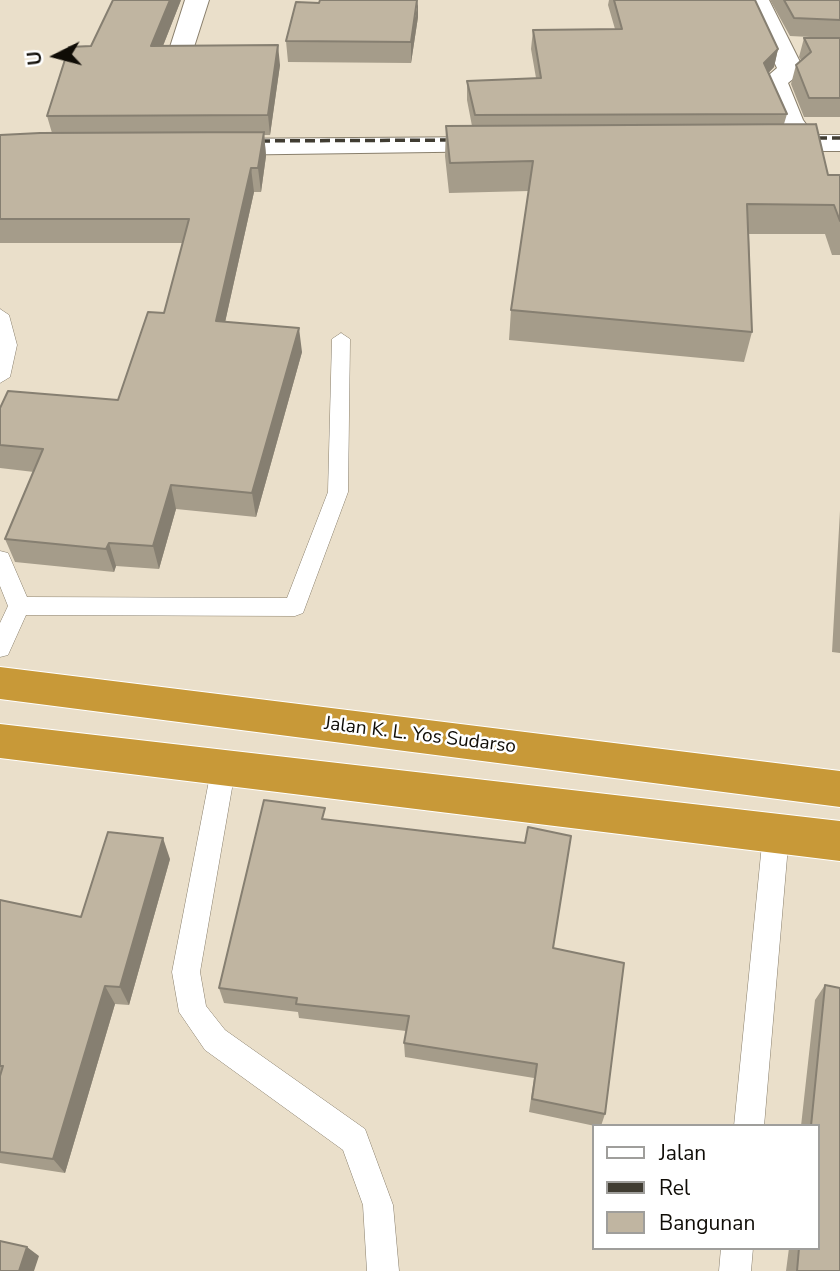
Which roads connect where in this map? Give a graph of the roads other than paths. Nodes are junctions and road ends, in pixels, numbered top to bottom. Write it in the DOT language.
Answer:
graph roads {
  1 [pos="197,0"];
  2 [pos="757,0"];
  3 [pos="182,47"];
  4 [pos="737,143"];
  5 [pos="806,143"];
  6 [pos="840,143"];
  7 [pos="529,145"];
  8 [pos="183,147"];
  9 [pos="0,315"];
  10 [pos="341,339"];
  11 [pos="0,377"];
  12 [pos="0,559"];
  13 [pos="19,606"];
  14 [pos="0,648"];
  15 [pos="0,683"];
  16 [pos="0,741"];
  17 [pos="224,765"];
  18 [pos="840,789"];
  19 [pos="776,834"];
  20 [pos="840,841"];
  21 [pos="749,1124"];
  22 [pos="737,1250"];
  23 [pos="383,1271"];
  24 [pos="735,1271"];
  1 -- 3 [label="street"];
  2 -- 5 [label="street"];
  4 -- 5 [label="street"];
  5 -- 6 [label="street"];
  7 -- 8 [label="street"];
  9 -- 11 [label="lane"];
  10 -- 13 [label="lane"];
  12 -- 13 [label="lane"];
  13 -- 14 [label="lane"];
  15 -- 18 [label="highway, Jalan K. L. Yos Sudarso"];
  16 -- 17 [label="highway"];
  17 -- 19 [label="highway"];
  17 -- 23 [label="lane"];
  19 -- 20 [label="highway"];
  19 -- 21 [label="lane"];
  22 -- 24 [label="lane"];
}
